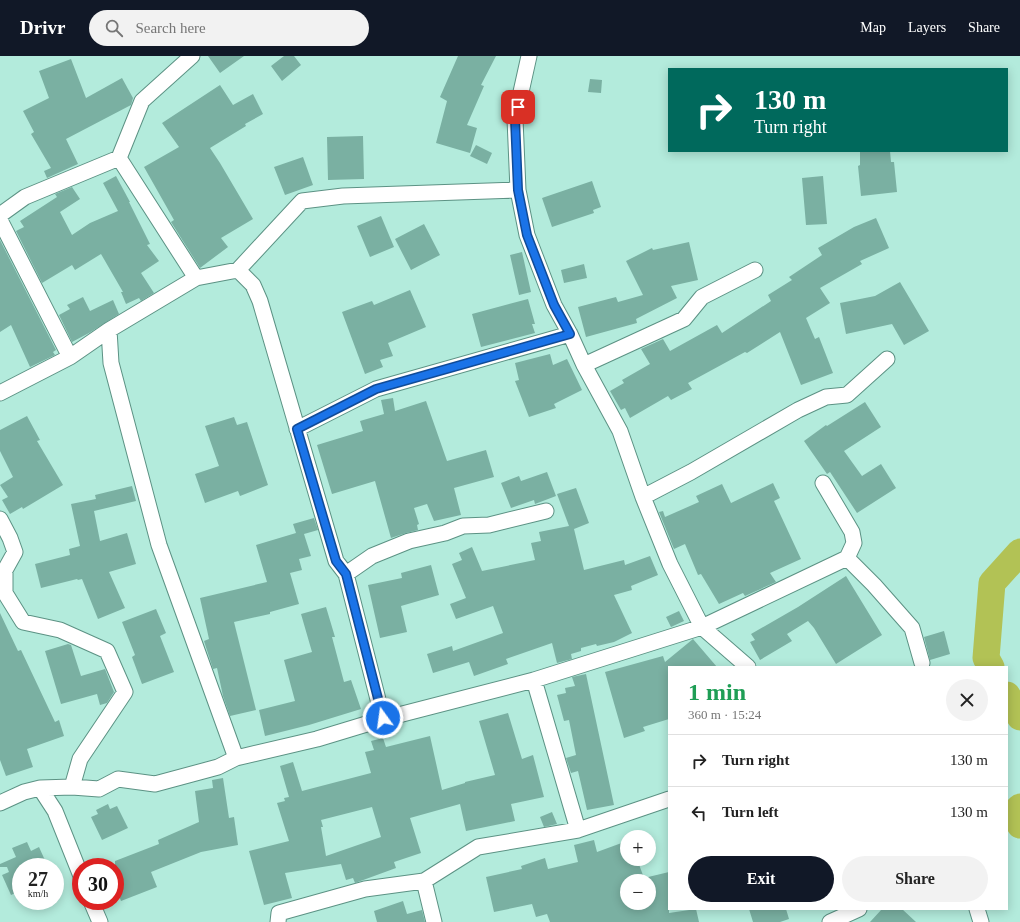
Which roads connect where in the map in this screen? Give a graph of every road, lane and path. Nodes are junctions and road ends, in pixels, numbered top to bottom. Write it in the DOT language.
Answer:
graph roads {
  1 [pos="192,56"];
  2 [pos="529,56"];
  3 [pos="119,158"];
  4 [pos="518,190"];
  5 [pos="0,214"];
  6 [pos="0,220"];
  7 [pos="238,270"];
  8 [pos="756,270"];
  9 [pos="196,278"];
  10 [pos="109,330"];
  11 [pos="570,334"];
  12 [pos="70,357"];
  13 [pos="887,359"];
  14 [pos="584,365"];
  15 [pos="0,393"];
  16 [pos="297,429"];
  17 [pos="823,483"];
  18 [pos="643,497"];
  19 [pos="546,511"];
  20 [pos="0,519"];
  21 [pos="847,558"];
  22 [pos="346,574"];
  23 [pos="702,627"];
  24 [pos="922,663"];
  25 [pos="747,666"];
  26 [pos="534,680"];
  27 [pos="383,718"];
  28 [pos="236,758"];
  29 [pos="72,787"];
  30 [pos="40,788"];
  31 [pos="668,798"];
  32 [pos="0,803"];
  33 [pos="578,830"];
  34 [pos="74,858"];
  35 [pos="424,881"];
  36 [pos="95,910"];
  37 [pos="857,910"];
  38 [pos="977,910"];
  39 [pos="100,922"];
  40 [pos="278,922"];
  41 [pos="434,922"];
  42 [pos="830,922"];
  43 [pos="981,922"];
  1 -- 3 [label="street"];
  2 -- 4 [label="street"];
  3 -- 5 [label="street"];
  3 -- 9 [label="street"];
  4 -- 7 [label="street"];
  4 -- 11 [label="street"];
  6 -- 12 [label="street"];
  7 -- 9 [label="street"];
  7 -- 16 [label="street"];
  8 -- 14 [label="street"];
  9 -- 10 [label="street"];
  10 -- 12 [label="street"];
  10 -- 28 [label="street"];
  11 -- 14 [label="street"];
  11 -- 16 [label="street"];
  12 -- 15 [label="street"];
  13 -- 18 [label="street"];
  14 -- 18 [label="street"];
  16 -- 22 [label="street"];
  17 -- 21 [label="street"];
  18 -- 23 [label="street"];
  19 -- 22 [label="street"];
  20 -- 29 [label="street"];
  21 -- 23 [label="street"];
  21 -- 24 [label="street"];
  22 -- 27 [label="street"];
  23 -- 25 [label="street"];
  23 -- 26 [label="street"];
  26 -- 27 [label="street"];
  26 -- 33 [label="street"];
  27 -- 28 [label="street"];
  28 -- 29 [label="street"];
  29 -- 30 [label="street"];
  30 -- 32 [label="street"];
  30 -- 34 [label="street"];
  31 -- 33 [label="street"];
  33 -- 35 [label="street"];
  35 -- 40 [label="street"];
  35 -- 41 [label="street"];
  36 -- 39 [label="street"];
  37 -- 42 [label="street"];
  38 -- 43 [label="street"];
}
